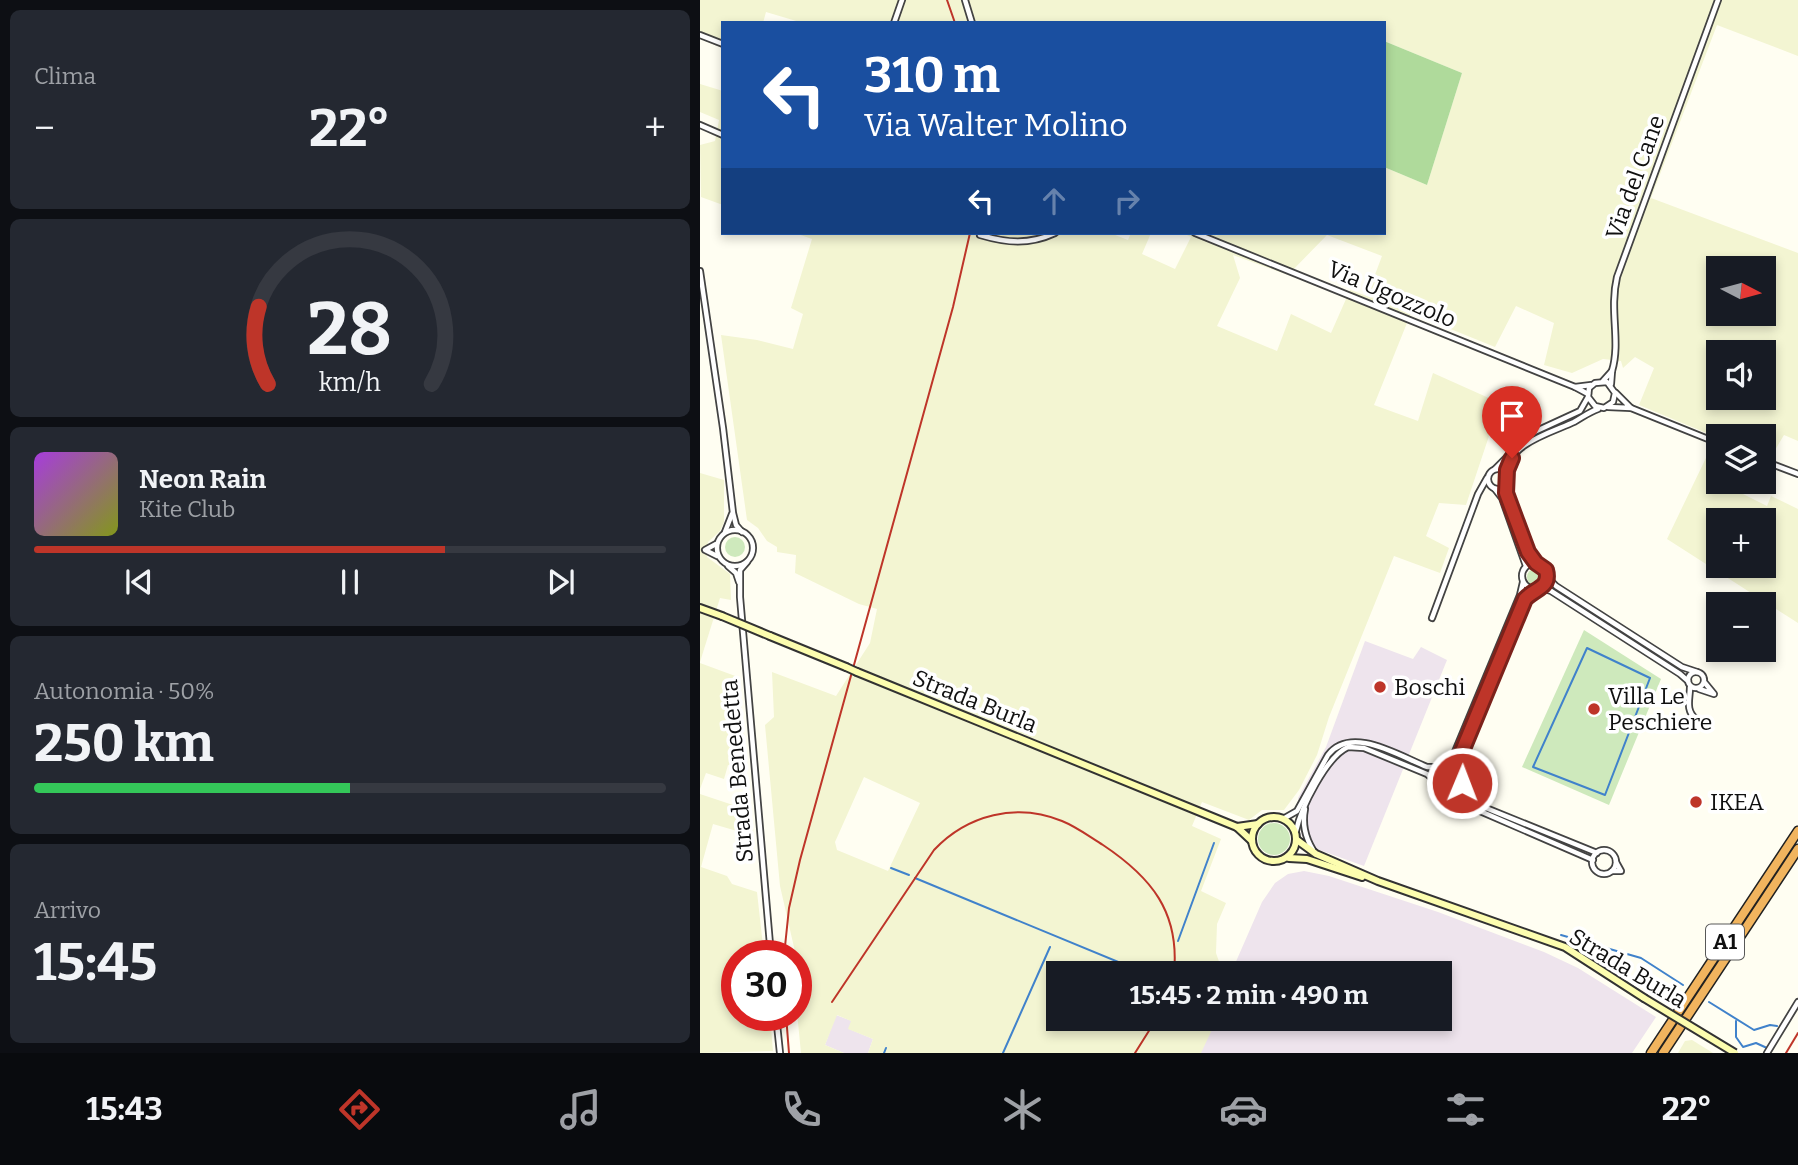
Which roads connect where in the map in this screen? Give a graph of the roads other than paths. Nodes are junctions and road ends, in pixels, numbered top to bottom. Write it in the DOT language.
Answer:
graph roads {
  1 [pos="902,0"];
  2 [pos="965,0"];
  3 [pos="1718,0"];
  4 [pos="895,21"];
  5 [pos="971,21"];
  6 [pos="700,35"];
  7 [pos="721,43"];
  8 [pos="700,125"];
  9 [pos="700,131"];
  10 [pos="713,131"];
  11 [pos="721,134"];
  12 [pos="980,235"];
  13 [pos="1050,235"];
  14 [pos="1200,235"];
  15 [pos="700,271"];
  16 [pos="1612,371"];
  17 [pos="1603,381"];
  18 [pos="1611,384"];
  19 [pos="1591,385"];
  20 [pos="1575,387"];
  21 [pos="1615,393"];
  22 [pos="1588,396"];
  23 [pos="1607,407"];
  24 [pos="1601,408"];
  25 [pos="1630,408"];
  26 [pos="1706,438"];
  27 [pos="1776,466"];
  28 [pos="1496,469"];
  29 [pos="1507,474"];
  30 [pos="1798,474"];
  31 [pos="1487,478"];
  32 [pos="1506,486"];
  33 [pos="1494,489"];
  34 [pos="1478,494"];
  35 [pos="733,513"];
  36 [pos="742,532"];
  37 [pos="725,533"];
  38 [pos="717,544"];
  39 [pos="702,550"];
  40 [pos="718,556"];
  41 [pos="747,562"];
  42 [pos="1536,563"];
  43 [pos="728,565"];
  44 [pos="1526,566"];
  45 [pos="1548,578"];
  46 [pos="1523,582"];
  47 [pos="740,584"];
  48 [pos="1538,589"];
  49 [pos="700,608"];
  50 [pos="1432,618"];
  51 [pos="1698,672"];
  52 [pos="1704,682"];
  53 [pos="1689,683"];
  54 [pos="1698,689"];
  55 [pos="1690,696"];
  56 [pos="1696,719"];
  57 [pos="1448,762"];
  58 [pos="1458,766"];
  59 [pos="1437,767"];
  60 [pos="1434,780"];
  61 [pos="1462,783"];
  62 [pos="1452,791"];
  63 [pos="1309,799"];
  64 [pos="1283,819"];
  65 [pos="1258,824"];
  66 [pos="1237,827"];
  67 [pos="1296,831"];
  68 [pos="1798,831"];
  69 [pos="1297,840"];
  70 [pos="1252,841"];
  71 [pos="1798,849"];
  72 [pos="1597,853"];
  73 [pos="1316,854"];
  74 [pos="1288,858"];
  75 [pos="1592,860"];
  76 [pos="1378,881"];
  77 [pos="770,940"];
  78 [pos="1798,1002"];
  79 [pos="778,1031"];
  80 [pos="780,1053"];
  81 [pos="1651,1053"];
  82 [pos="1663,1053"];
  83 [pos="1735,1053"];
  84 [pos="1767,1053"];
  1 -- 4 [label="street"];
  2 -- 5 [label="street"];
  3 -- 16 [label="street, Via del Cane"];
  6 -- 7 [label="street"];
  8 -- 10 [label="street"];
  9 -- 10 [label="street"];
  10 -- 11 [label="street"];
  12 -- 13 [label="street"];
  14 -- 20 [label="street, Via Ugozzolo"];
  15 -- 35 [label="street, Strada Benedetta"];
  16 -- 17 [label="street"];
  16 -- 18 [label="street, Via del Cane"];
  17 -- 18 [label="street"];
  17 -- 19 [label="street, Via Ugozzolo"];
  18 -- 21 [label="street"];
  19 -- 20 [label="street, Via Ugozzolo"];
  19 -- 22 [label="street"];
  20 -- 22 [label="street, Via Ugozzolo"];
  21 -- 23 [label="street"];
  21 -- 25 [label="street"];
  22 -- 24 [label="street, Via Ugozzolo"];
  22 -- 28 [label="street"];
  23 -- 24 [label="street"];
  23 -- 25 [label="street"];
  24 -- 29 [label="street"];
  25 -- 26 [label="street"];
  27 -- 30 [label="street"];
  28 -- 29 [label="street"];
  28 -- 31 [label="street"];
  29 -- 32 [label="street"];
  31 -- 33 [label="street"];
  31 -- 34 [label="street"];
  32 -- 33 [label="street"];
  32 -- 42 [label="street"];
  33 -- 34 [label="street"];
  33 -- 44 [label="street"];
  34 -- 50 [label="street"];
  35 -- 36 [label="street, Strada Benedetta"];
  35 -- 37 [label="street, Strada Benedetta"];
  36 -- 37 [label="street"];
  36 -- 41 [label="street, Strada Benedetta"];
  37 -- 38 [label="street, Strada Benedetta"];
  38 -- 39 [label="street"];
  38 -- 40 [label="street"];
  39 -- 40 [label="street, Strada Benedetta"];
  40 -- 43 [label="street, Strada Benedetta"];
  41 -- 43 [label="street"];
  41 -- 47 [label="street, Strada Benedetta"];
  42 -- 44 [label="street"];
  42 -- 45 [label="street"];
  43 -- 47 [label="street, Strada Benedetta"];
  44 -- 46 [label="street"];
  45 -- 48 [label="street"];
  45 -- 51 [label="street"];
  46 -- 48 [label="street"];
  46 -- 57 [label="street"];
  47 -- 77 [label="street, Strada Benedetta"];
  48 -- 53 [label="street"];
  48 -- 58 [label="street"];
  49 -- 66 [label="main road, Strada Burla, bridge"];
  51 -- 52 [label="street"];
  51 -- 53 [label="street"];
  52 -- 54 [label="street"];
  52 -- 54 [label="street"];
  53 -- 54 [label="street"];
  53 -- 55 [label="street"];
  54 -- 55 [label="street"];
  55 -- 56 [label="street"];
  57 -- 58 [label="street"];
  57 -- 59 [label="street"];
  58 -- 61 [label="street"];
  59 -- 60 [label="street"];
  59 -- 64 [label="street"];
  60 -- 62 [label="street"];
  60 -- 63 [label="street"];
  61 -- 62 [label="street"];
  61 -- 72 [label="street"];
  62 -- 75 [label="street"];
  63 -- 67 [label="street"];
  63 -- 73 [label="street"];
  64 -- 65 [label="main road"];
  64 -- 67 [label="main road"];
  65 -- 66 [label="main road"];
  65 -- 70 [label="main road"];
  66 -- 70 [label="main road, Strada Burla"];
  67 -- 69 [label="main road"];
  68 -- 81 [label="highway, A1"];
  69 -- 73 [label="main road, Strada Burla"];
  69 -- 74 [label="main road"];
  70 -- 74 [label="main road, Strada Burla"];
  71 -- 82 [label="highway, A1"];
  72 -- 75 [label="street"];
  72 -- 75 [label="street"];
  73 -- 76 [label="main road, Strada Burla"];
  74 -- 76 [label="main road, Strada Burla"];
  76 -- 83 [label="main road, Strada Burla, bridge"];
  78 -- 84 [label="street"];
  79 -- 80 [label="street"];
}
